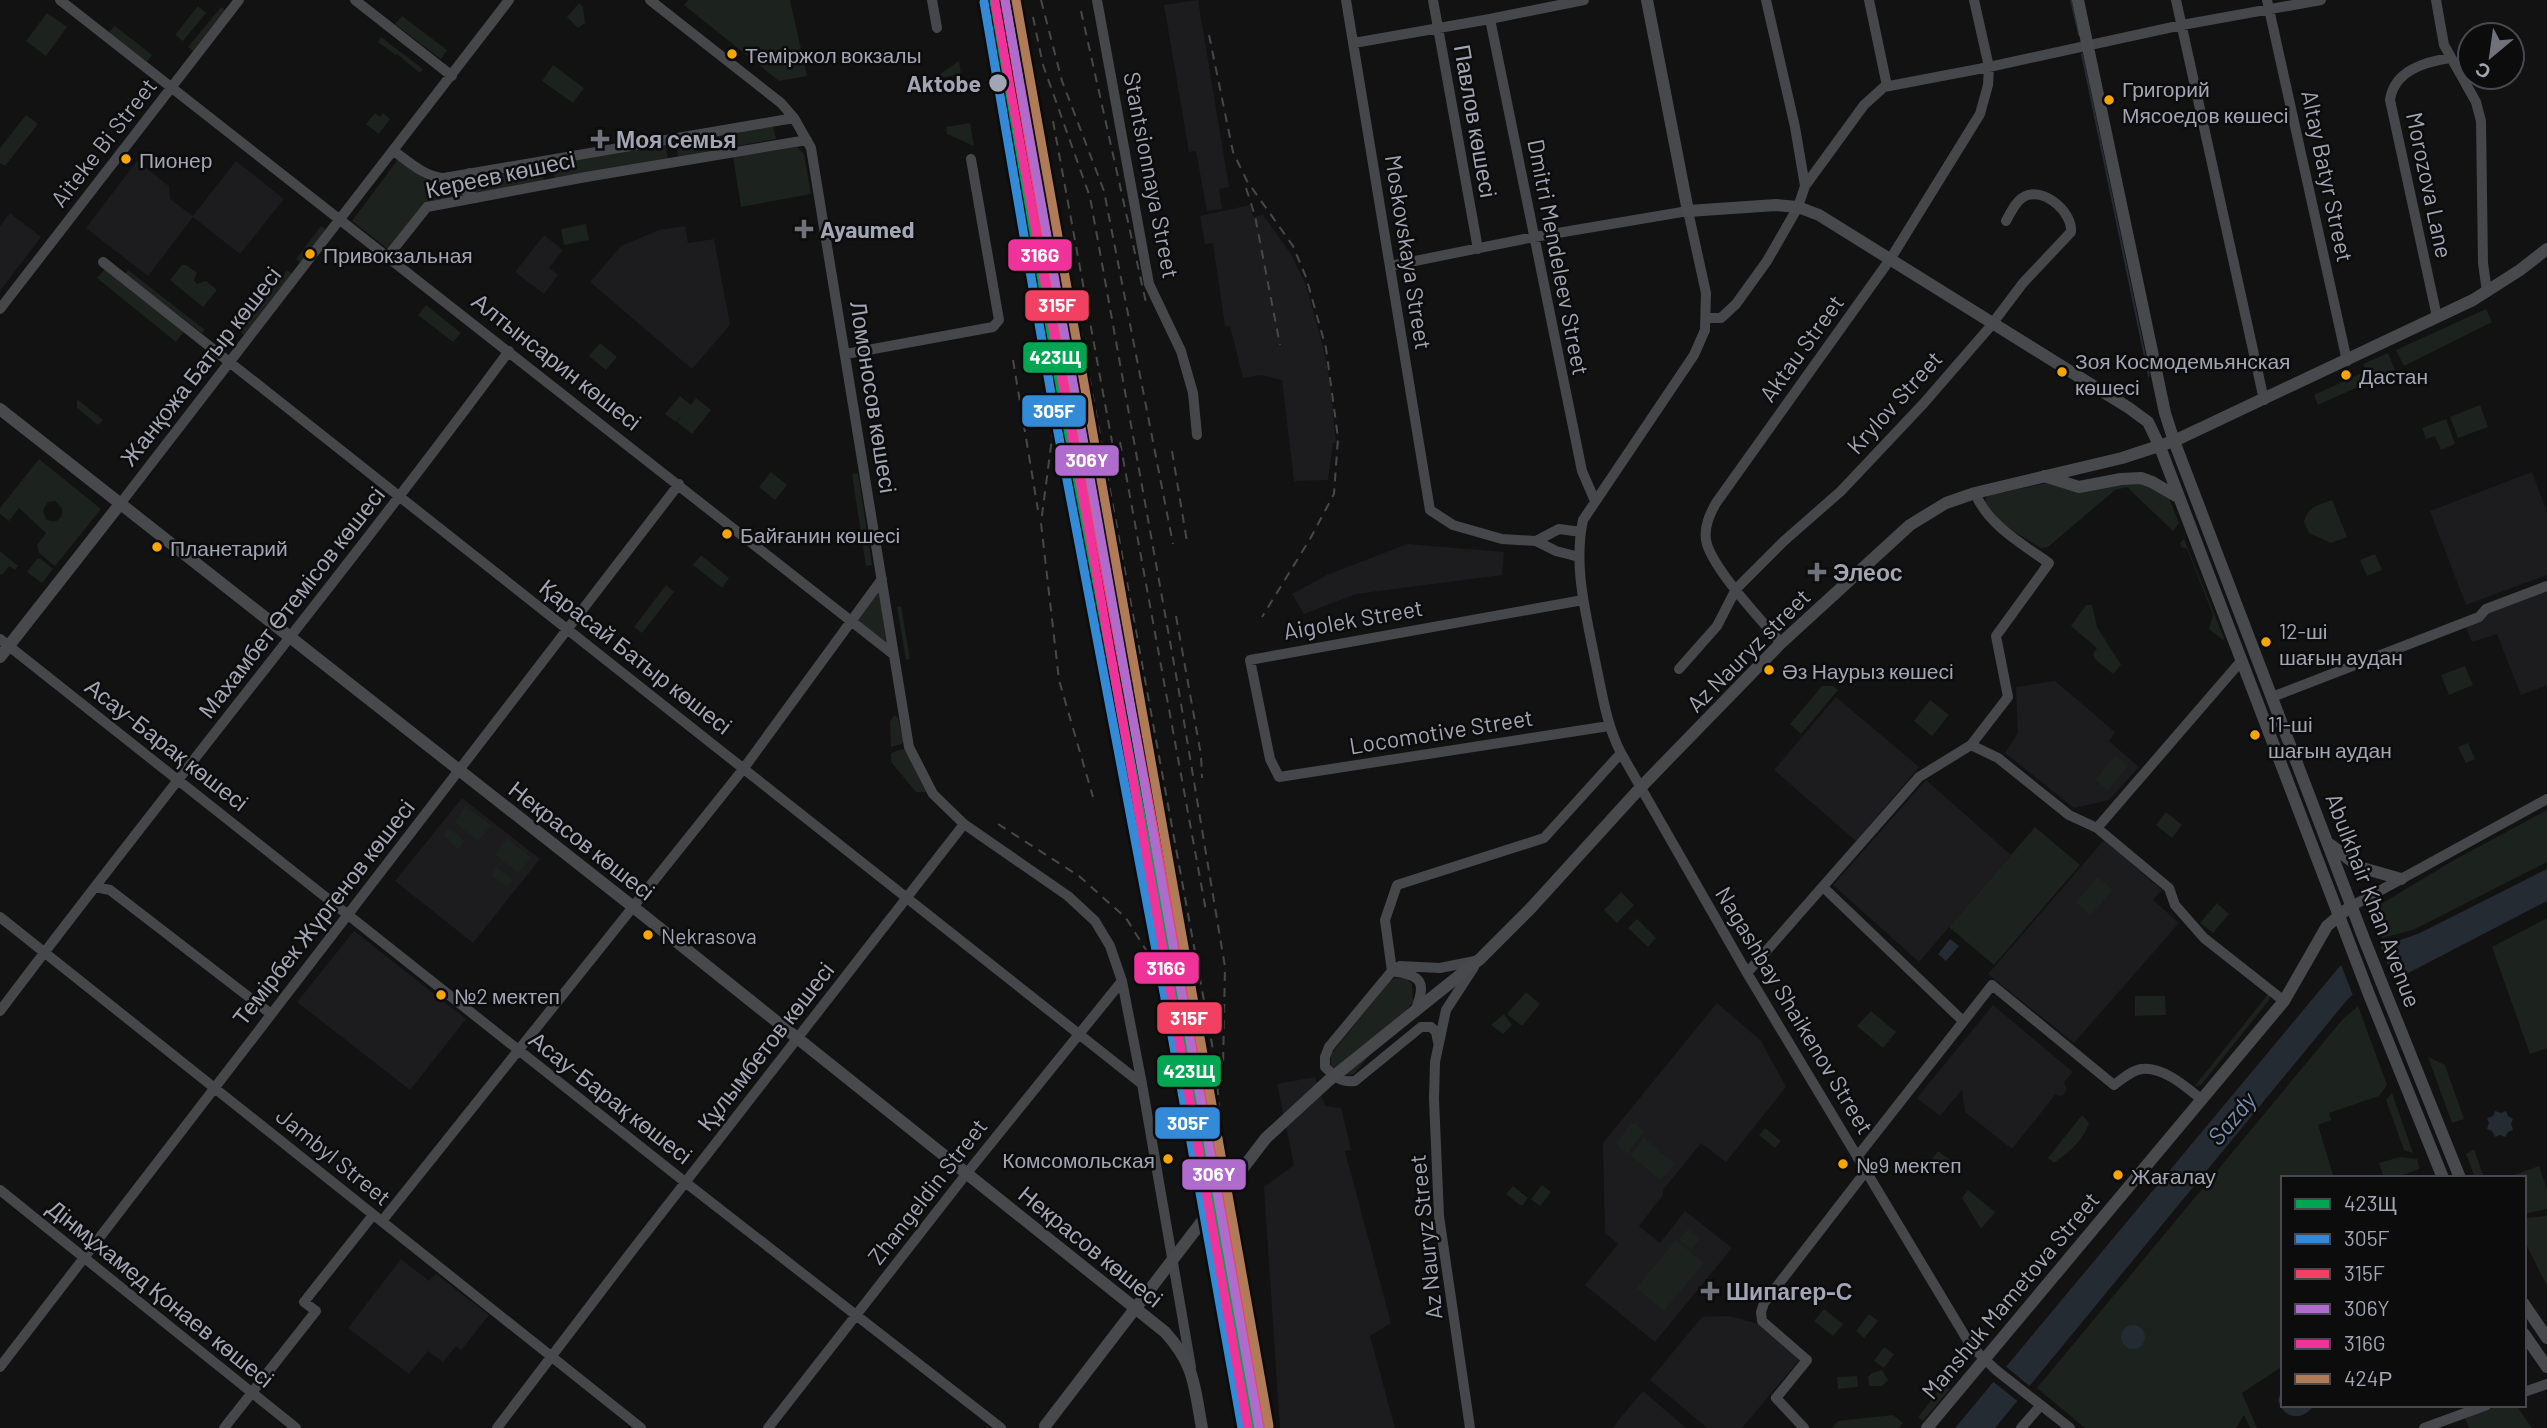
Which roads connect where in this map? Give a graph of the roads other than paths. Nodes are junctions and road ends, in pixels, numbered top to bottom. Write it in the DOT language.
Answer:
graph roads {
  1 [pos="60,0"];
  2 [pos="239,0"];
  3 [pos="355,0"];
  4 [pos="509,0"];
  5 [pos="650,0"];
  6 [pos="932,0"];
  7 [pos="1097,0"];
  8 [pos="1346,0"];
  9 [pos="1433,0"];
  10 [pos="1584,0"];
  11 [pos="1647,0"];
  12 [pos="1766,0"];
  13 [pos="1869,0"];
  14 [pos="1974,0"];
  15 [pos="2078,0"];
  16 [pos="2176,0"];
  17 [pos="2321,0"];
  18 [pos="2437,0"];
  19 [pos="2268,5"];
  20 [pos="1526,6"];
  21 [pos="1490,19"];
  22 [pos="2182,25"];
  23 [pos="937,28"];
  24 [pos="1439,29"];
  25 [pos="1354,43"];
  26 [pos="2087,45"];
  27 [pos="2450,58"];
  28 [pos="1989,68"];
  29 [pos="452,76"];
  30 [pos="1887,86"];
  31 [pos="171,88"];
  32 [pos="794,118"];
  33 [pos="807,140"];
  34 [pos="394,152"];
  35 [pos="971,159"];
  36 [pos="469,173"];
  37 [pos="1805,186"];
  38 [pos="476,198"];
  39 [pos="1798,207"];
  40 [pos="1688,211"];
  41 [pos="340,220"];
  42 [pos="2006,221"];
  43 [pos="1534,237"];
  44 [pos="1478,249"];
  45 [pos="2547,249"];
  46 [pos="388,256"];
  47 [pos="1891,258"];
  48 [pos="103,262"];
  49 [pos="1390,266"];
  50 [pos="2487,292"];
  51 [pos="0,309"];
  52 [pos="2437,317"];
  53 [pos="1706,318"];
  54 [pos="1993,323"];
  55 [pos="509,351"];
  56 [pos="846,354"];
  57 [pos="2347,361"];
  58 [pos="230,362"];
  59 [pos="2264,400"];
  60 [pos="0,409"];
  61 [pos="1197,435"];
  62 [pos="2174,441"];
  63 [pos="2160,447"];
  64 [pos="2043,476"];
  65 [pos="679,484"];
  66 [pos="1975,493"];
  67 [pos="401,497"];
  68 [pos="2178,497"];
  69 [pos="1595,501"];
  70 [pos="120,504"];
  71 [pos="2207,527"];
  72 [pos="1581,532"];
  73 [pos="2191,532"];
  74 [pos="1536,541"];
  75 [pos="1579,557"];
  76 [pos="882,579"];
  77 [pos="2547,586"];
  78 [pos="1736,589"];
  79 [pos="1583,600"];
  80 [pos="852,621"];
  81 [pos="568,628"];
  82 [pos="289,637"];
  83 [pos="4,643"];
  84 [pos="1781,643"];
  85 [pos="893,654"];
  86 [pos="0,657"];
  87 [pos="2242,660"];
  88 [pos="1679,669"];
  89 [pos="2272,697"];
  90 [pos="1609,726"];
  91 [pos="1972,745"];
  92 [pos="1621,753"];
  93 [pos="2297,759"];
  94 [pos="2282,763"];
  95 [pos="744,768"];
  96 [pos="458,771"];
  97 [pos="1279,777"];
  98 [pos="178,780"];
  99 [pos="1641,788"];
  100 [pos="2547,799"];
  101 [pos="964,824"];
  102 [pos="2323,826"];
  103 [pos="2097,828"];
  104 [pos="2308,832"];
  105 [pos="2329,842"];
  106 [pos="2401,879"];
  107 [pos="95,887"];
  108 [pos="1823,887"];
  109 [pos="908,897"];
  110 [pos="632,906"];
  111 [pos="2352,906"];
  112 [pos="2339,913"];
  113 [pos="347,915"];
  114 [pos="0,917"];
  115 [pos="45,951"];
  116 [pos="1480,959"];
  117 [pos="1392,971"];
  118 [pos="1747,973"];
  119 [pos="1122,981"];
  120 [pos="2284,1001"];
  121 [pos="0,1011"];
  122 [pos="1415,1011"];
  123 [pos="271,1014"];
  124 [pos="1963,1021"];
  125 [pos="1079,1035"];
  126 [pos="798,1039"];
  127 [pos="1438,1042"];
  128 [pos="517,1049"];
  129 [pos="2405,1082"];
  130 [pos="1142,1084"];
  131 [pos="214,1087"];
  132 [pos="2202,1099"];
  133 [pos="2432,1105"];
  134 [pos="1857,1157"];
  135 [pos="1866,1171"];
  136 [pos="967,1173"];
  137 [pos="2442,1176"];
  138 [pos="2459,1176"];
  139 [pos="685,1182"];
  140 [pos="0,1190"];
  141 [pos="378,1218"];
  142 [pos="83,1259"];
  143 [pos="2526,1307"];
  144 [pos="856,1315"];
  145 [pos="2526,1337"];
  146 [pos="2547,1338"];
  147 [pos="551,1355"];
  148 [pos="1983,1359"];
  149 [pos="0,1367"];
  150 [pos="2547,1367"];
  151 [pos="1191,1370"];
  152 [pos="2547,1384"];
  153 [pos="2526,1391"];
  154 [pos="252,1392"];
  155 [pos="2041,1405"];
  156 [pos="2482,1407"];
  157 [pos="1044,1427"];
  158 [pos="224,1428"];
  159 [pos="296,1428"];
  160 [pos="497,1428"];
  161 [pos="641,1428"];
  162 [pos="768,1428"];
  163 [pos="1001,1428"];
  164 [pos="1202,1428"];
  165 [pos="1469,1428"];
  166 [pos="1804,1428"];
  167 [pos="1927,1428"];
  168 [pos="2021,1428"];
  169 [pos="2070,1428"];
  170 [pos="2424,1428"];
  1 -- 31 [label="street, Алтынсарин көшесі"];
  2 -- 31 [label="street, Aiteke Bi Street"];
  3 -- 29 [label="street"];
  4 -- 29 [label="street, Жанқожа Батыр көшесі"];
  5 -- 32 [label="street, Ломоносов көшесі"];
  6 -- 23 [label="street"];
  7 -- 61 [label="street, Stantsionnaya Street"];
  8 -- 25 [label="street, Moskovskaya Street"];
  9 -- 24 [label="street, Павлов көшесі"];
  10 -- 20 [label="street"];
  11 -- 40 [label="main road"];
  12 -- 37 [label="street"];
  13 -- 30 [label="street"];
  14 -- 28 [label="street"];
  15 -- 26 [label="main road, Abulkhair Khan Avenue"];
  16 -- 22 [label="street"];
  17 -- 19 [label="street"];
  18 -- 27 [label="street"];
  19 -- 22 [label="street"];
  19 -- 57 [label="street, Altay Batyr Street"];
  20 -- 21 [label="street"];
  21 -- 24 [label="street"];
  21 -- 43 [label="street, Dmitri Mendeleev Street"];
  22 -- 26 [label="street"];
  22 -- 59 [label="street"];
  24 -- 25 [label="street"];
  24 -- 44 [label="street, Павлов көшесі"];
  25 -- 49 [label="street, Moskovskaya Street"];
  26 -- 28 [label="street"];
  26 -- 62 [label="main road, Abulkhair Khan Avenue"];
  27 -- 50 [label="street"];
  27 -- 52 [label="street, Morozova Lane"];
  28 -- 30 [label="street"];
  28 -- 47 [label="street, Aktau Street"];
  29 -- 34 [label="street, Жанқожа Батыр көшесі"];
  30 -- 37 [label="street"];
  31 -- 41 [label="street, Алтынсарин көшесі"];
  31 -- 51 [label="street, Aiteke Bi Street"];
  32 -- 33 [label="street, Ломоносов көшесі"];
  32 -- 36 [label="street, Кереев көшесі"];
  33 -- 38 [label="street, Кереев көшесі"];
  33 -- 56 [label="street, Ломоносов көшесі"];
  34 -- 36 [label="street, Кереев көшесі"];
  34 -- 41 [label="street, Жанқожа Батыр көшесі"];
  35 -- 56 [label="street"];
  36 -- 38 [label="street"];
  37 -- 39 [label="street"];
  38 -- 46 [label="street, Кереев көшесі"];
  39 -- 40 [label="main road"];
  39 -- 47 [label="main road, Abulkhair Khan Avenue"];
  39 -- 53 [label="street"];
  40 -- 43 [label="street"];
  40 -- 53 [label="street"];
  41 -- 46 [label="street, Алтынсарин көшесі"];
  41 -- 58 [label="street, Жанқожа Батыр көшесі"];
  42 -- 54 [label="street, Krylov Street"];
  43 -- 44 [label="street"];
  43 -- 69 [label="street, Dmitri Mendeleev Street"];
  44 -- 49 [label="street"];
  45 -- 50 [label="main road, Az Nauryz street"];
  46 -- 55 [label="street, Алтынсарин көшесі"];
  47 -- 54 [label="main road, Abulkhair Khan Avenue"];
  47 -- 78 [label="street, Aktau Street"];
  48 -- 58 [label="street, Қарасай Батыр көшесі"];
  49 -- 74 [label="street, Moskovskaya Street"];
  50 -- 52 [label="main road, Az Nauryz street"];
  52 -- 57 [label="main road, Az Nauryz street"];
  53 -- 69 [label="street, Nagashbay Shaikenov Street"];
  54 -- 63 [label="main road, Abulkhair Khan Avenue"];
  54 -- 78 [label="street, Krylov Street"];
  55 -- 65 [label="street, Алтынсарин көшесі"];
  55 -- 67 [label="street, Махамбет Өтемісов көшесі"];
  56 -- 76 [label="street, Ломоносов көшесі"];
  57 -- 59 [label="main road, Az Nauryz street"];
  58 -- 67 [label="street, Қарасай Батыр көшесі"];
  58 -- 70 [label="street, Жанқожа Батыр көшесі"];
  59 -- 62 [label="main road, Az Nauryz street"];
  60 -- 70 [label="main road, Некрасов көшесі"];
  62 -- 63 [label="main road, Az Nauryz street"];
  62 -- 71 [label="main road, Abulkhair Khan Avenue"];
  63 -- 64 [label="main road, Az Nauryz street"];
  63 -- 68 [label="main road, Abulkhair Khan Avenue"];
  64 -- 66 [label="main road, Az Nauryz street"];
  64 -- 68 [label="main road"];
  65 -- 80 [label="street, Алтынсарин көшесі"];
  65 -- 81 [label="street, Темірбек Жүргенов көшесі"];
  66 -- 84 [label="main road, Az Nauryz street"];
  66 -- 91 [label="street"];
  67 -- 81 [label="street, Қарасай Батыр көшесі"];
  67 -- 82 [label="street, Махамбет Өтемісов көшесі"];
  68 -- 73 [label="main road, Abulkhair Khan Avenue"];
  69 -- 72 [label="street, Nagashbay Shaikenov Street"];
  70 -- 82 [label="main road, Некрасов көшесі"];
  70 -- 83 [label="main road, Жанқожа Батыр көшесі"];
  71 -- 73 [label="main road"];
  71 -- 89 [label="main road, Abulkhair Khan Avenue"];
  72 -- 74 [label="street"];
  72 -- 75 [label="street, Nagashbay Shaikenov Street"];
  73 -- 87 [label="main road, Abulkhair Khan Avenue"];
  74 -- 75 [label="street"];
  75 -- 79 [label="street, Nagashbay Shaikenov Street"];
  76 -- 80 [label="street"];
  76 -- 85 [label="street, Ломоносов көшесі"];
  77 -- 89 [label="street"];
  78 -- 84 [label="street, Aktau Street"];
  78 -- 88 [label="street, Krylov Street"];
  79 -- 90 [label="street, Nagashbay Shaikenov Street"];
  79 -- 97 [label="street, Aigolek Street"];
  80 -- 85 [label="street, Алтынсарин көшесі"];
  80 -- 95 [label="street"];
  81 -- 95 [label="street, Қарасай Батыр көшесі"];
  81 -- 96 [label="street, Темірбек Жүргенов көшесі"];
  82 -- 96 [label="main road, Некрасов көшесі"];
  82 -- 98 [label="street, Махамбет Өтемісов көшесі"];
  83 -- 86 [label="main road, Жанқожа Батыр көшесі"];
  83 -- 98 [label="street, Асау-Барақ көшесі"];
  84 -- 99 [label="main road, Az Nauryz street"];
  85 -- 101 [label="street, Ломоносов көшесі"];
  87 -- 94 [label="main road, Abulkhair Khan Avenue"];
  87 -- 103 [label="street"];
  89 -- 93 [label="main road, Abulkhair Khan Avenue"];
  90 -- 92 [label="street, Nagashbay Shaikenov Street"];
  90 -- 97 [label="street, Locomotive Street"];
  91 -- 103 [label="street"];
  91 -- 108 [label="street"];
  92 -- 99 [label="street, Nagashbay Shaikenov Street"];
  92 -- 117 [label="street"];
  93 -- 94 [label="main road"];
  93 -- 102 [label="main road, Abulkhair Khan Avenue"];
  94 -- 104 [label="main road, Abulkhair Khan Avenue"];
  95 -- 109 [label="street, Қарасай Батыр көшесі"];
  95 -- 110 [label="street"];
  96 -- 110 [label="main road, Некрасов көшесі"];
  96 -- 113 [label="street, Темірбек Жүргенов көшесі"];
  98 -- 107 [label="street, Махамбет Өтемісов көшесі"];
  98 -- 113 [label="street, Асау-Барақ көшесі"];
  99 -- 116 [label="main road"];
  99 -- 118 [label="street, Nagashbay Shaikenov Street"];
  100 -- 106 [label="street, Manshuk Mametova Street"];
  101 -- 109 [label="street, Құлымбетов көшесі"];
  101 -- 119 [label="street, Ломоносов көшесі"];
  102 -- 104 [label="main road"];
  102 -- 105 [label="main road, Abulkhair Khan Avenue"];
  103 -- 120 [label="street"];
  104 -- 112 [label="main road, Abulkhair Khan Avenue"];
  105 -- 106 [label="main road"];
  105 -- 111 [label="main road, Abulkhair Khan Avenue"];
  106 -- 111 [label="street, Manshuk Mametova Street"];
  107 -- 115 [label="street, Махамбет Өтемісов көшесі"];
  107 -- 123 [label="street"];
  108 -- 118 [label="street"];
  108 -- 124 [label="street"];
  109 -- 125 [label="street, Қарасай Батыр көшесі"];
  109 -- 126 [label="street, Құлымбетов көшесі"];
  110 -- 126 [label="main road, Некрасов көшесі"];
  110 -- 128 [label="street"];
  111 -- 112 [label="main road, Manshuk Mametova Street"];
  111 -- 133 [label="main road, Abulkhair Khan Avenue"];
  112 -- 120 [label="main road, Manshuk Mametova Street"];
  112 -- 129 [label="main road, Abulkhair Khan Avenue"];
  113 -- 123 [label="street, Темірбек Жүргенов көшесі"];
  113 -- 128 [label="street, Асау-Барақ көшесі"];
  114 -- 115 [label="street, Jambyl Street"];
  115 -- 121 [label="street, Махамбет Өтемісов көшесі"];
  115 -- 131 [label="street, Jambyl Street"];
  116 -- 117 [label="street"];
  116 -- 122 [label="main road"];
  116 -- 127 [label="street, Az Nauryz Street"];
  117 -- 122 [label="street"];
  117 -- 127 [label="street"];
  118 -- 134 [label="street, Nagashbay Shaikenov Street"];
  119 -- 125 [label="street, Zhangeldin Street"];
  119 -- 130 [label="street, Ломоносов көшесі"];
  120 -- 132 [label="main road, Manshuk Mametova Street"];
  122 -- 157 [label="main road, bridge"];
  123 -- 131 [label="street, Темірбек Жүргенов көшесі"];
  124 -- 132 [label="street"];
  124 -- 134 [label="street"];
  125 -- 130 [label="street, Қарасай Батыр көшесі"];
  125 -- 136 [label="street, Zhangeldin Street"];
  126 -- 136 [label="main road, Некрасов көшесі"];
  126 -- 139 [label="street, Құлымбетов көшесі"];
  127 -- 165 [label="street, Az Nauryz Street"];
  128 -- 139 [label="street, Асау-Барақ көшесі"];
  128 -- 141 [label="street"];
  129 -- 133 [label="main road"];
  129 -- 137 [label="main road, Abulkhair Khan Avenue"];
  130 -- 151 [label="street, Ломоносов көшесі"];
  131 -- 141 [label="street, Jambyl Street"];
  131 -- 142 [label="street, Темірбек Жүргенов көшесі"];
  132 -- 148 [label="main road, Manshuk Mametova Street"];
  133 -- 138 [label="main road, Abulkhair Khan Avenue"];
  134 -- 135 [label="street, Nagashbay Shaikenov Street"];
  135 -- 148 [label="street, Nagashbay Shaikenov Street"];
  135 -- 166 [label="street"];
  136 -- 144 [label="street, Zhangeldin Street"];
  136 -- 151 [label="main road, Некрасов көшесі"];
  139 -- 144 [label="street, Асау-Барақ көшесі"];
  139 -- 147 [label="street, Құлымбетов көшесі"];
  140 -- 142 [label="street, Дінмұхамед Қонаев көшесі"];
  141 -- 147 [label="street, Jambyl Street"];
  141 -- 154 [label="street"];
  142 -- 149 [label="street, Темірбек Жүргенов көшесі"];
  142 -- 154 [label="street, Дінмұхамед Қонаев көшесі"];
  143 -- 146 [label="main road"];
  144 -- 162 [label="street, Zhangeldin Street"];
  144 -- 163 [label="street, Асау-Барақ көшесі"];
  145 -- 150 [label="main road"];
  147 -- 160 [label="street, Құлымбетов көшесі"];
  147 -- 161 [label="street, Jambyl Street"];
  148 -- 155 [label="street, Nagashbay Shaikenov Street"];
  148 -- 167 [label="main road, Manshuk Mametova Street"];
  151 -- 164 [label="main road, Ломоносов көшесі"];
  152 -- 153 [label="street"];
  154 -- 158 [label="street"];
  154 -- 159 [label="street, Дінмұхамед Қонаев көшесі"];
  155 -- 168 [label="street"];
  155 -- 169 [label="street, Nagashbay Shaikenov Street"];
  156 -- 170 [label="street"];
}
